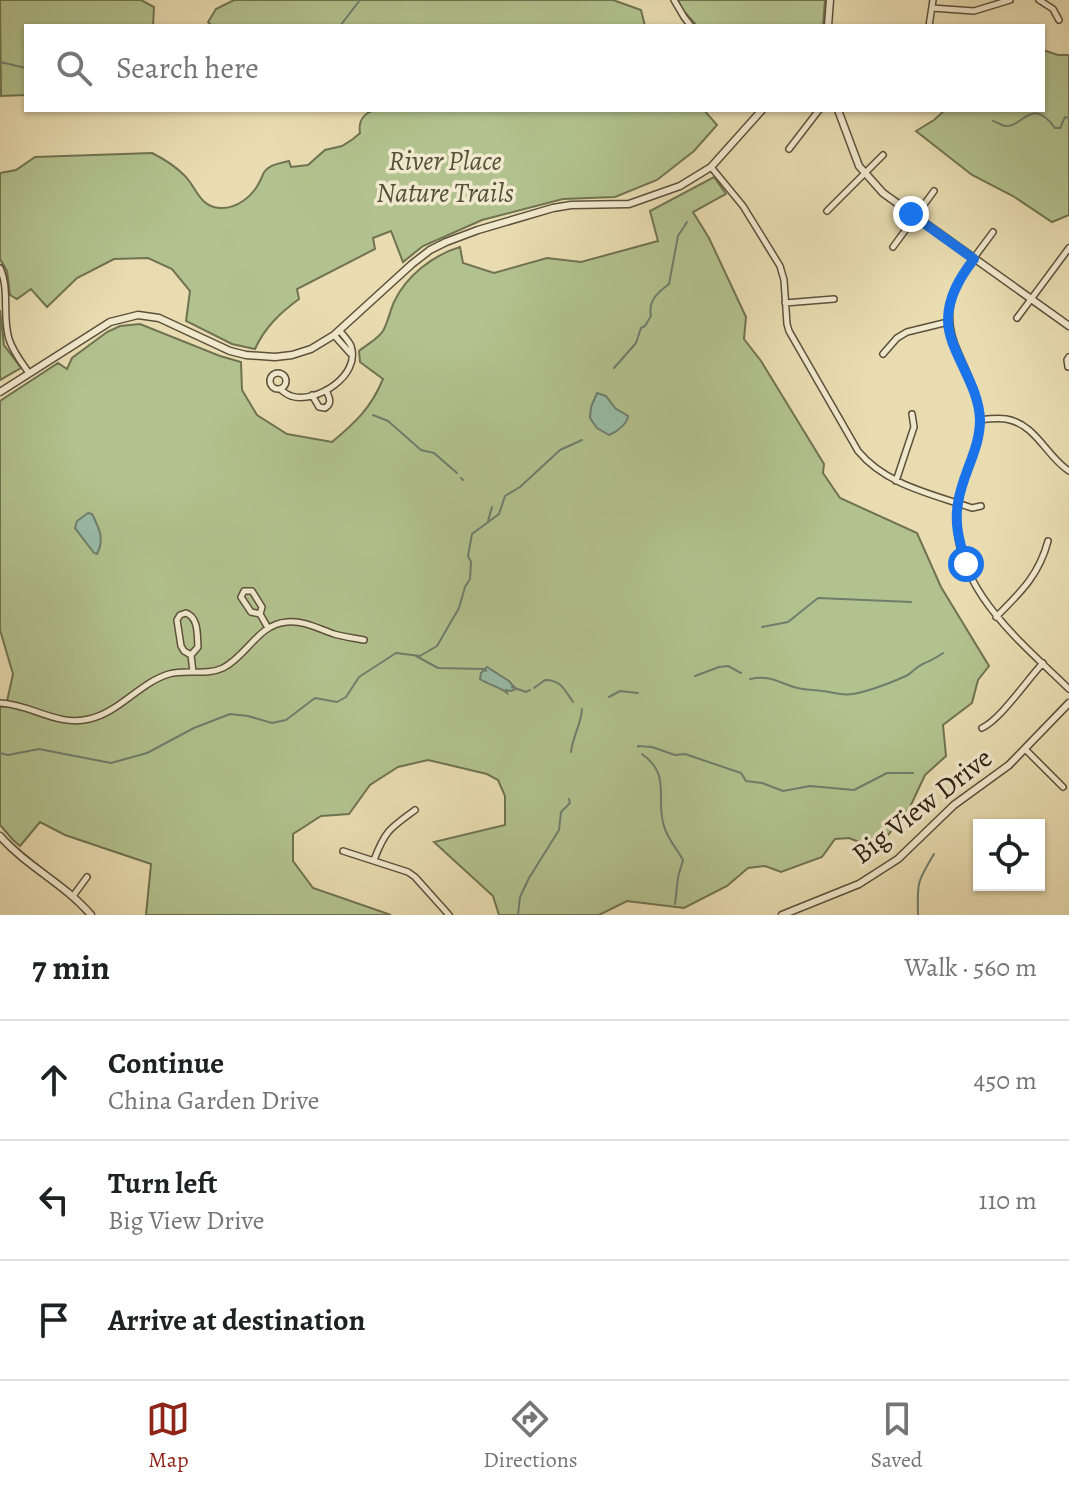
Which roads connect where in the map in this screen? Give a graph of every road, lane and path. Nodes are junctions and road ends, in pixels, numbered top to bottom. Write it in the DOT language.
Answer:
graph roads {
  1 [pos="674,0"];
  2 [pos="830,0"];
  3 [pos="933,0"];
  4 [pos="1010,0"];
  5 [pos="1039,0"];
  6 [pos="932,8"];
  7 [pos="1059,20"];
  8 [pos="689,24"];
  9 [pos="828,24"];
  10 [pos="929,24"];
  11 [pos="760,112"];
  12 [pos="817,112"];
  13 [pos="839,112"];
  14 [pos="789,149"];
  15 [pos="883,155"];
  16 [pos="711,167"];
  17 [pos="864,174"];
  18 [pos="934,191"];
  19 [pos="827,211"];
  20 [pos="914,217"];
  21 [pos="993,232"];
  22 [pos="893,247"];
  23 [pos="1069,248"];
  24 [pos="974,259"];
  25 [pos="0,268"];
  26 [pos="834,299"];
  27 [pos="1031,299"];
  28 [pos="785,303"];
  29 [pos="1017,318"];
  30 [pos="948,322"];
  31 [pos="1069,326"];
  32 [pos="337,333"];
  33 [pos="883,354"];
  34 [pos="1069,357"];
  35 [pos="1068,367"];
  36 [pos="29,373"];
  37 [pos="280,389"];
  38 [pos="326,390"];
  39 [pos="0,392"];
  40 [pos="312,395"];
  41 [pos="912,414"];
  42 [pos="980,420"];
  43 [pos="1069,471"];
  44 [pos="896,481"];
  45 [pos="958,503"];
  46 [pos="981,506"];
  47 [pos="1048,541"];
  48 [pos="260,614"];
  49 [pos="996,617"];
  50 [pos="268,628"];
  51 [pos="364,640"];
  52 [pos="191,655"];
  53 [pos="1043,663"];
  54 [pos="193,672"];
  55 [pos="1069,689"];
  56 [pos="0,703"];
  57 [pos="1069,703"];
  58 [pos="982,728"];
  59 [pos="1025,749"];
  60 [pos="1063,787"];
  61 [pos="415,810"];
  62 [pos="0,836"];
  63 [pos="343,851"];
  64 [pos="374,860"];
  65 [pos="87,877"];
  66 [pos="73,896"];
  67 [pos="91,915"];
  68 [pos="449,915"];
  69 [pos="782,915"];
  1 -- 8 [label="street"];
  2 -- 9 [label="street"];
  3 -- 6 [label="street"];
  4 -- 6 [label="street"];
  5 -- 7 [label="street"];
  6 -- 10 [label="street"];
  11 -- 16 [label="street"];
  12 -- 14 [label="street"];
  13 -- 17 [label="street"];
  15 -- 17 [label="street"];
  16 -- 28 [label="street"];
  16 -- 32 [label="street"];
  17 -- 19 [label="street"];
  17 -- 20 [label="street"];
  18 -- 20 [label="street"];
  20 -- 22 [label="street"];
  20 -- 24 [label="street"];
  21 -- 24 [label="street"];
  23 -- 27 [label="street"];
  24 -- 27 [label="street"];
  24 -- 30 [label="street"];
  25 -- 36 [label="street"];
  26 -- 28 [label="street"];
  27 -- 29 [label="street"];
  27 -- 31 [label="street"];
  28 -- 44 [label="street"];
  30 -- 33 [label="street"];
  30 -- 42 [label="street"];
  32 -- 36 [label="street"];
  32 -- 38 [label="street"];
  34 -- 35 [label="street"];
  36 -- 39 [label="street"];
  37 -- 40 [label="street"];
  38 -- 40 [label="street"];
  38 -- 40 [label="street"];
  41 -- 44 [label="street"];
  42 -- 43 [label="street"];
  42 -- 45 [label="street"];
  44 -- 45 [label="street"];
  45 -- 46 [label="street"];
  45 -- 49 [label="street"];
  47 -- 49 [label="street"];
  48 -- 48 [label="street"];
  48 -- 50 [label="street"];
  49 -- 53 [label="street"];
  50 -- 51 [label="street"];
  50 -- 54 [label="street"];
  52 -- 52 [label="street"];
  52 -- 54 [label="street"];
  53 -- 55 [label="street"];
  53 -- 58 [label="street"];
  54 -- 56 [label="street"];
  57 -- 59 [label="street, Big View Drive"];
  59 -- 60 [label="street"];
  59 -- 69 [label="street, Big View Drive"];
  61 -- 64 [label="street"];
  62 -- 66 [label="street"];
  63 -- 64 [label="street"];
  64 -- 68 [label="street"];
  65 -- 66 [label="street"];
  66 -- 67 [label="street"];
}
